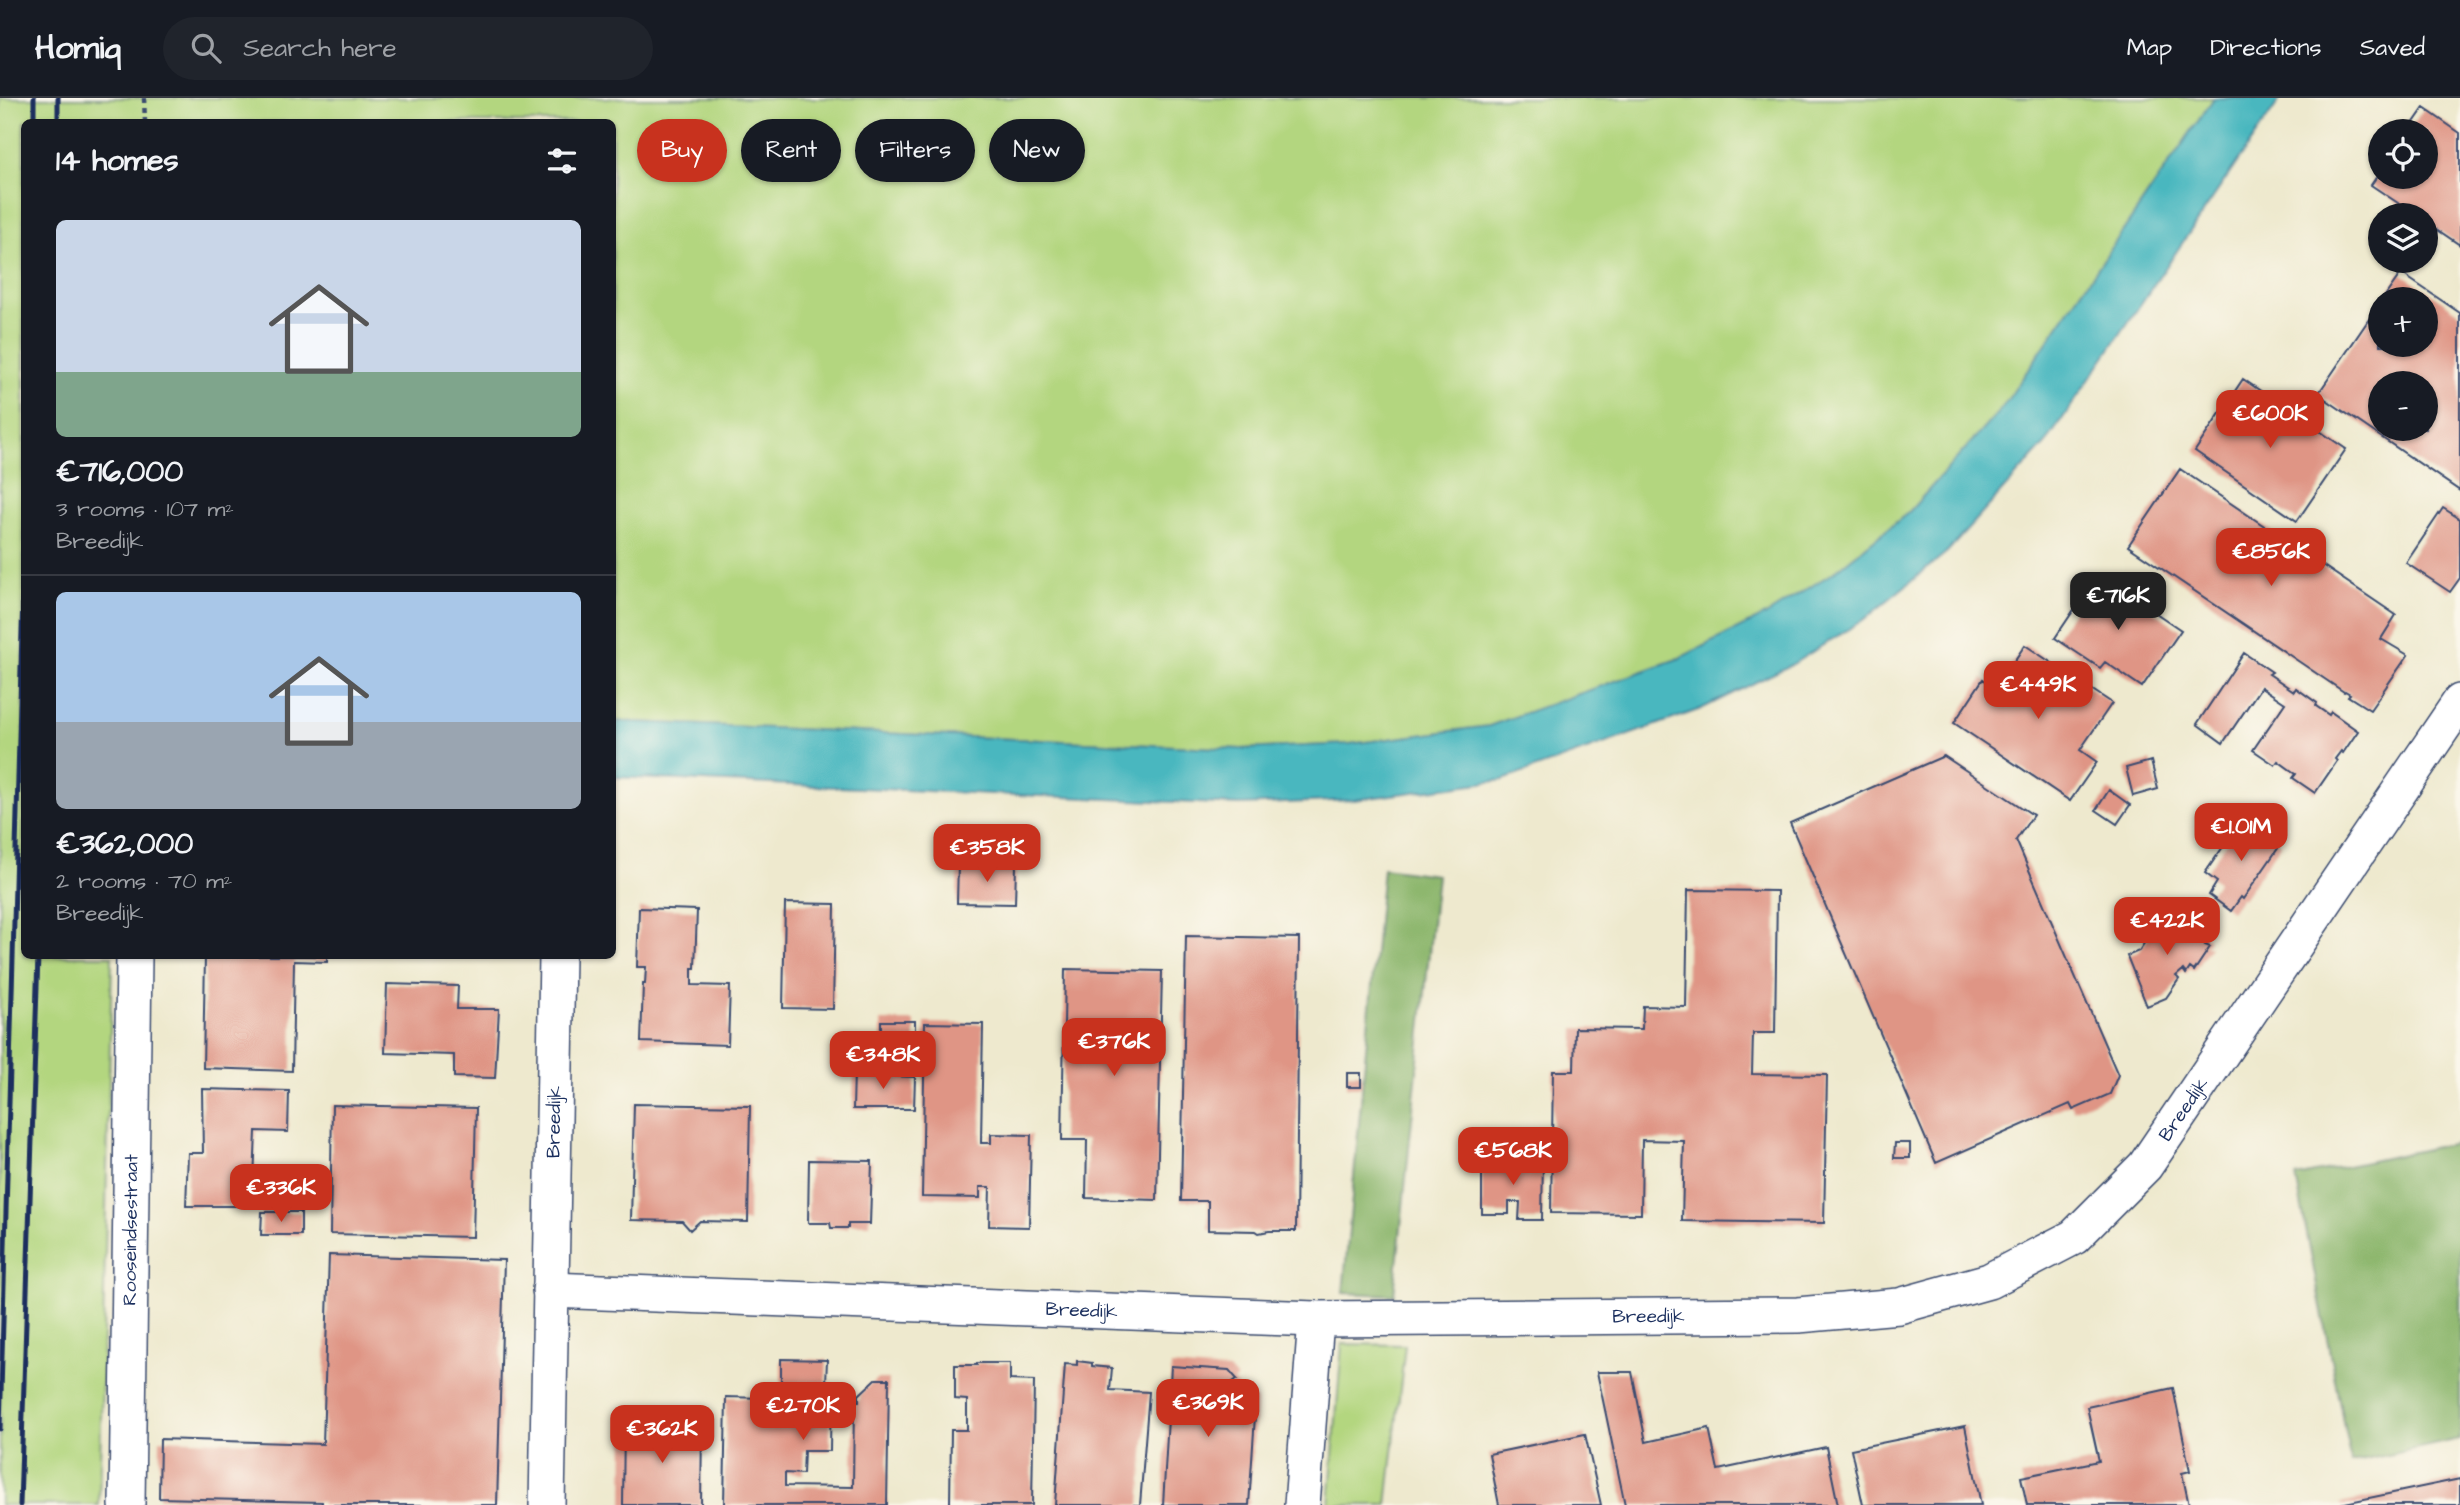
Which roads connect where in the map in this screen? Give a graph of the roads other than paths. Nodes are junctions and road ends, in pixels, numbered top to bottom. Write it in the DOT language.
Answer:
graph roads {
  1 [pos="2460,702"];
  2 [pos="134,959"];
  3 [pos="557,959"];
  4 [pos="550,1290"];
  5 [pos="1316,1319"];
  6 [pos="127,1505"];
  7 [pos="547,1505"];
  8 [pos="1302,1505"];
  1 -- 5 [label="street, Breedijk"];
  2 -- 6 [label="street, Rooseindsestraat"];
  3 -- 4 [label="street, Breedijk"];
  4 -- 5 [label="street, Breedijk"];
  4 -- 7 [label="street, Breedijk"];
  5 -- 8 [label="street"];
}
